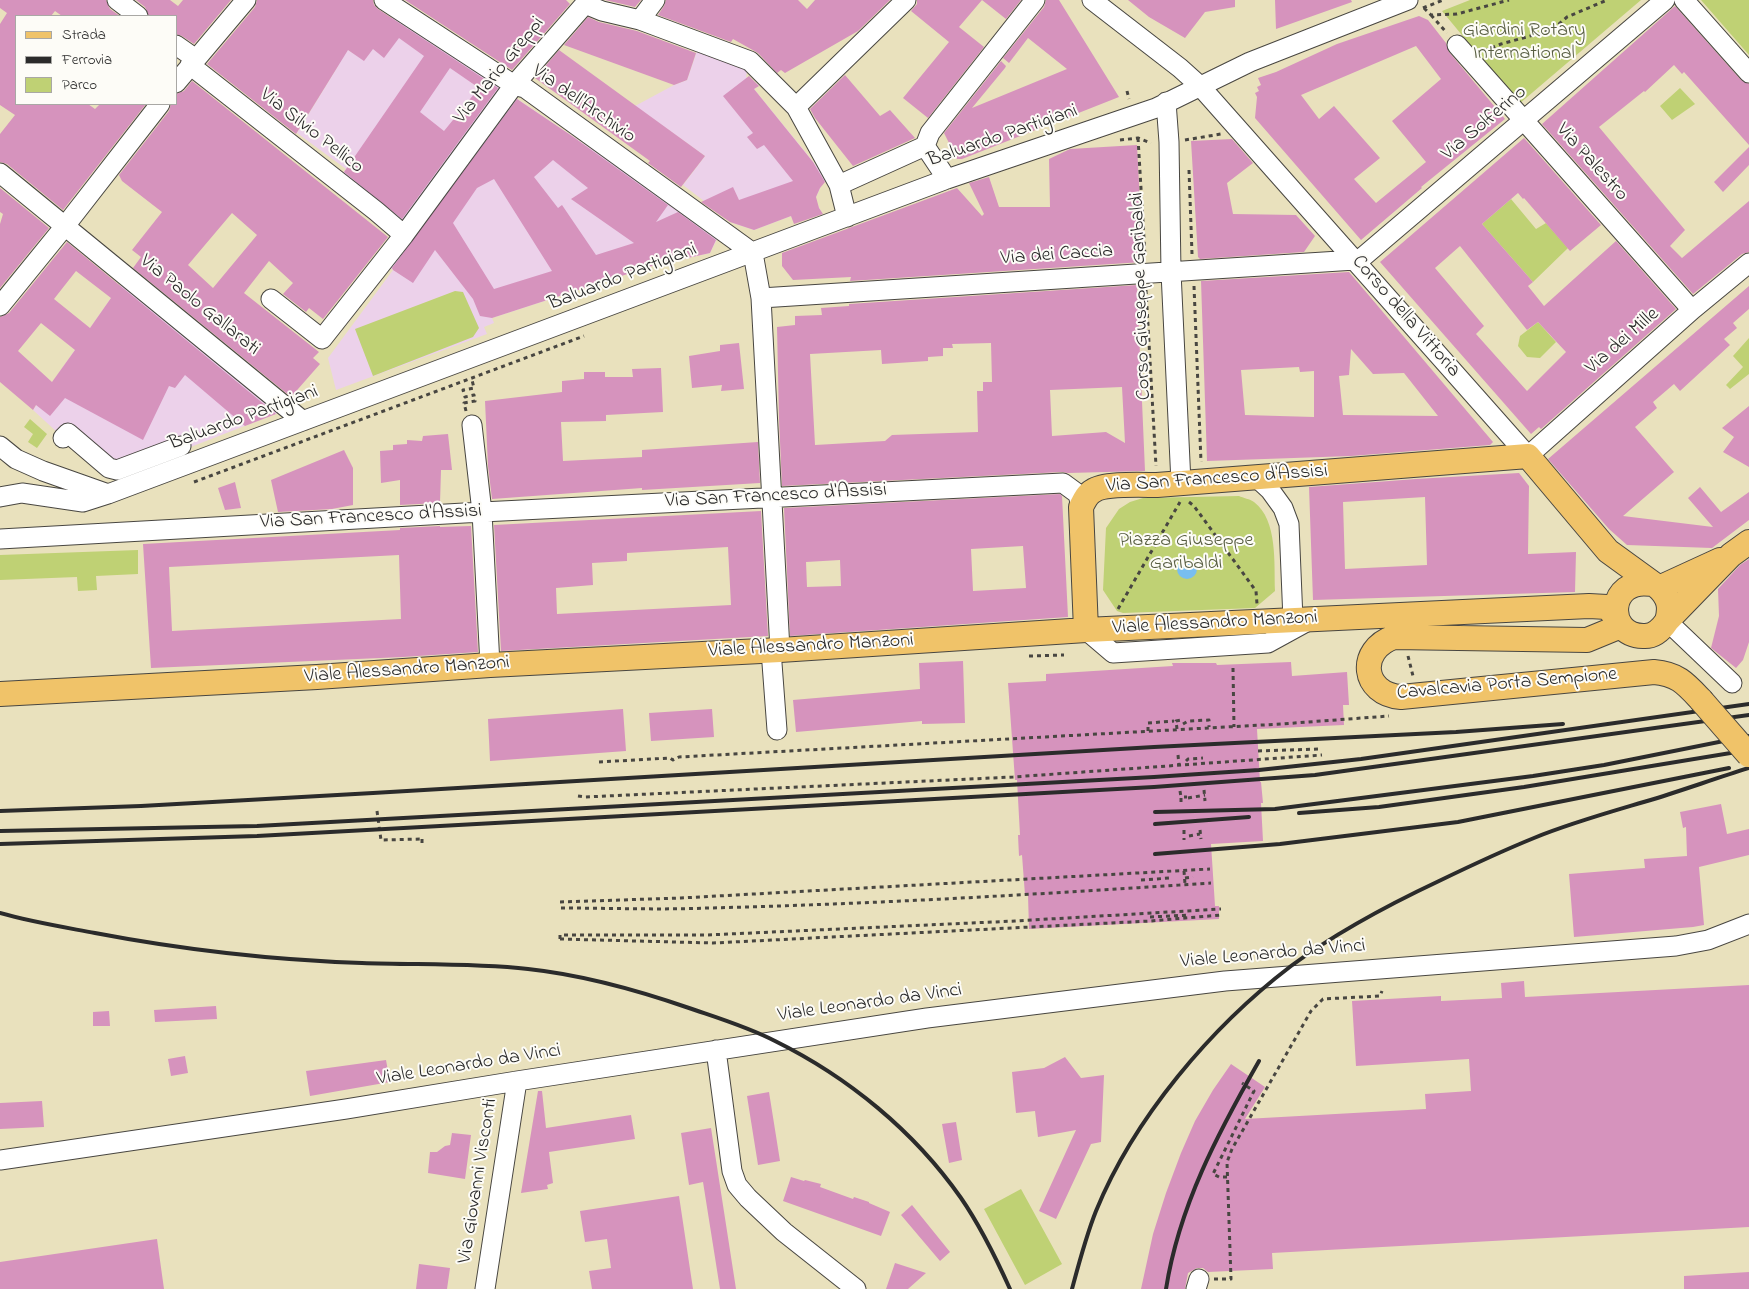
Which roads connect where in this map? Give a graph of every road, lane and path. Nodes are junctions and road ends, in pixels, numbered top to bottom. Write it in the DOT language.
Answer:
graph roads {
  1 [pos="117,0"];
  2 [pos="246,0"];
  3 [pos="384,0"];
  4 [pos="655,0"];
  5 [pos="1034,0"];
  6 [pos="1092,0"];
  7 [pos="1443,0"];
  8 [pos="1508,0"];
  9 [pos="1607,0"];
  10 [pos="1665,0"];
  11 [pos="1684,0"];
  12 [pos="582,2"];
  13 [pos="904,2"];
  14 [pos="1411,2"];
  15 [pos="137,15"];
  16 [pos="1431,15"];
  17 [pos="640,20"];
  18 [pos="1457,45"];
  19 [pos="178,46"];
  20 [pos="1470,60"];
  21 [pos="193,62"];
  22 [pos="1749,73"];
  23 [pos="178,81"];
  24 [pos="514,85"];
  25 [pos="1200,86"];
  26 [pos="1127,91"];
  27 [pos="1129,99"];
  28 [pos="159,105"];
  29 [pos="1161,105"];
  30 [pos="796,107"];
  31 [pos="1523,121"];
  32 [pos="1224,133"];
  33 [pos="1187,140"];
  34 [pos="1151,143"];
  35 [pos="925,146"];
  36 [pos="1189,169"];
  37 [pos="0,173"];
  38 [pos="947,179"];
  39 [pos="839,185"];
  40 [pos="847,217"];
  41 [pos="65,226"];
  42 [pos="404,235"];
  43 [pos="753,253"];
  44 [pos="1193,259"];
  45 [pos="1145,261"];
  46 [pos="1356,261"];
  47 [pos="1749,263"];
  48 [pos="1167,272"];
  49 [pos="1194,285"];
  50 [pos="1146,290"];
  51 [pos="761,298"];
  52 [pos="270,299"];
  53 [pos="0,306"];
  54 [pos="1692,310"];
  55 [pos="593,332"];
  56 [pos="472,379"];
  57 [pos="304,421"];
  58 [pos="472,425"];
  59 [pos="63,438"];
  60 [pos="0,446"];
  61 [pos="181,446"];
  62 [pos="1528,456"];
  63 [pos="1202,465"];
  64 [pos="1256,477"];
  65 [pos="1170,479"];
  66 [pos="188,484"];
  67 [pos="108,494"];
  68 [pos="0,497"];
  69 [pos="772,497"];
  70 [pos="1082,507"];
  71 [pos="482,512"];
  72 [pos="0,539"];
  73 [pos="1740,548"];
  74 [pos="1608,551"];
  75 [pos="1655,586"];
  76 [pos="1257,606"];
  77 [pos="1589,606"];
  78 [pos="1117,611"];
  79 [pos="1302,620"];
  80 [pos="1668,621"];
  81 [pos="1619,622"];
  82 [pos="1086,630"];
  83 [pos="776,650"];
  84 [pos="1408,656"];
  85 [pos="490,665"];
  86 [pos="1233,668"];
  87 [pos="1414,681"];
  88 [pos="1732,683"];
  89 [pos="0,694"];
  90 [pos="1390,716"];
  91 [pos="1174,721"];
  92 [pos="1234,726"];
  93 [pos="1209,728"];
  94 [pos="1177,729"];
  95 [pos="776,730"];
  96 [pos="1148,731"];
  97 [pos="1321,749"];
  98 [pos="1258,751"];
  99 [pos="1178,755"];
  100 [pos="1322,755"];
  101 [pos="1749,755"];
  102 [pos="1179,760"];
  103 [pos="599,762"];
  104 [pos="1203,764"];
  105 [pos="1179,765"];
  106 [pos="1204,790"];
  107 [pos="1180,791"];
  108 [pos="578,796"];
  109 [pos="1205,796"];
  110 [pos="1181,797"];
  111 [pos="1205,801"];
  112 [pos="1181,802"];
  113 [pos="378,811"];
  114 [pos="1184,830"];
  115 [pos="422,839"];
  116 [pos="1201,839"];
  117 [pos="1210,869"];
  118 [pos="1184,871"];
  119 [pos="1141,873"];
  120 [pos="1194,877"];
  121 [pos="1170,878"];
  122 [pos="1185,878"];
  123 [pos="1141,880"];
  124 [pos="1211,883"];
  125 [pos="1186,884"];
  126 [pos="1142,887"];
  127 [pos="560,902"];
  128 [pos="561,908"];
  129 [pos="1221,909"];
  130 [pos="1191,915"];
  131 [pos="1221,915"];
  132 [pos="1150,917"];
  133 [pos="1749,924"];
  134 [pos="1382,991"];
  135 [pos="716,1050"];
  136 [pos="517,1081"];
  137 [pos="1242,1083"];
  138 [pos="0,1160"];
  139 [pos="1228,1177"];
  140 [pos="1197,1284"];
  141 [pos="485,1289"];
  142 [pos="856,1289"];
  1 -- 15 [label="street"];
  2 -- 21 [label="street"];
  3 -- 24 [label="street, Via dell'Archivio"];
  4 -- 17 [label="street"];
  5 -- 35 [label="street"];
  6 -- 25 [label="street, Corso della Vittoria"];
  7 -- 14 [label="path"];
  8 -- 16 [label="path"];
  9 -- 20 [label="path"];
  10 -- 31 [label="street, Via Solferino"];
  11 -- 22 [label="street"];
  12 -- 17 [label="street, Via Mario Greppi"];
  12 -- 24 [label="street, Via Mario Greppi"];
  13 -- 30 [label="street"];
  14 -- 16 [label="path"];
  14 -- 25 [label="street, Baluardo Partigiani"];
  16 -- 18 [label="path"];
  17 -- 30 [label="street, Via Mario Greppi"];
  18 -- 20 [label="street, Via Palestro"];
  19 -- 21 [label="street, Via Silvio Pellico"];
  20 -- 31 [label="street, Via Palestro"];
  21 -- 23 [label="street"];
  21 -- 42 [label="street, Via Silvio Pellico"];
  24 -- 42 [label="street, Via Mario Greppi"];
  24 -- 43 [label="street, Via dell'Archivio"];
  25 -- 29 [label="street, Baluardo Partigiani"];
  25 -- 46 [label="street, Corso della Vittoria"];
  26 -- 27 [label="path"];
  28 -- 41 [label="street"];
  29 -- 38 [label="street, Baluardo Partigiani"];
  29 -- 48 [label="street, Corso Giuseppe Garibaldi"];
  30 -- 39 [label="street, Via Mario Greppi"];
  31 -- 46 [label="street, Via Solferino"];
  31 -- 54 [label="street, Via Palestro"];
  32 -- 33 [label="path"];
  34 -- 45 [label="path, Corso Giuseppe Garibaldi"];
  35 -- 38 [label="street"];
  35 -- 39 [label="street"];
  36 -- 44 [label="path"];
  37 -- 41 [label="street, Via Paolo Gallarati"];
  38 -- 40 [label="street, Baluardo Partigiani"];
  39 -- 40 [label="street, Via Mario Greppi"];
  40 -- 43 [label="street, Baluardo Partigiani"];
  41 -- 53 [label="street"];
  41 -- 57 [label="street, Via Paolo Gallarati"];
  42 -- 52 [label="street, Via Mario Greppi"];
  43 -- 51 [label="street"];
  43 -- 57 [label="street, Baluardo Partigiani"];
  46 -- 48 [label="street, Via dei Caccia"];
  46 -- 62 [label="street, Corso della Vittoria"];
  47 -- 54 [label="street, Via dei Mille"];
  48 -- 51 [label="street, Via dei Caccia"];
  48 -- 65 [label="street, Corso Giuseppe Garibaldi"];
  49 -- 63 [label="path"];
  50 -- 65 [label="path, Corso Giuseppe Garibaldi"];
  51 -- 69 [label="street"];
  54 -- 62 [label="street, Via dei Mille"];
  55 -- 56 [label="path, Baluardo Partigiani"];
  56 -- 58 [label="path"];
  56 -- 66 [label="path, Baluardo Partigiani"];
  57 -- 67 [label="street, Baluardo Partigiani"];
  58 -- 71 [label="street"];
  59 -- 61 [label="street"];
  60 -- 67 [label="street"];
  62 -- 64 [label="main road, Via San Francesco d'Assisi"];
  62 -- 74 [label="main road, Corso della Vittoria"];
  64 -- 65 [label="main road, Via San Francesco d'Assisi"];
  64 -- 79 [label="street"];
  65 -- 70 [label="main road, Via San Francesco d'Assisi"];
  67 -- 68 [label="street, Baluardo Partigiani"];
  69 -- 70 [label="street, Via San Francesco d'Assisi"];
  69 -- 71 [label="street, Via San Francesco d'Assisi"];
  69 -- 83 [label="street"];
  70 -- 82 [label="main road"];
  71 -- 72 [label="street, Via San Francesco d'Assisi"];
  71 -- 85 [label="street"];
  73 -- 75 [label="main road"];
  73 -- 80 [label="main road"];
  74 -- 75 [label="main road, Corso della Vittoria"];
  74 -- 77 [label="main road"];
  75 -- 80 [label="main road"];
  75 -- 81 [label="main road"];
  76 -- 78 [label="path"];
  77 -- 79 [label="main road, Viale Alessandro Manzoni"];
  77 -- 81 [label="main road, Viale Alessandro Manzoni"];
  79 -- 82 [label="main road, Viale Alessandro Manzoni"];
  80 -- 81 [label="main road"];
  80 -- 88 [label="street"];
  81 -- 101 [label="main road, Cavalcavia Porta Sempione, bridge"];
  82 -- 83 [label="main road, Viale Alessandro Manzoni"];
  83 -- 85 [label="main road, Viale Alessandro Manzoni"];
  83 -- 95 [label="street"];
  84 -- 87 [label="path"];
  85 -- 89 [label="main road, Viale Alessandro Manzoni"];
  86 -- 92 [label="path"];
  90 -- 92 [label="path"];
  91 -- 96 [label="path"];
  92 -- 93 [label="path"];
  93 -- 94 [label="path"];
  93 -- 94 [label="path"];
  94 -- 96 [label="path"];
  96 -- 103 [label="path"];
  97 -- 98 [label="path"];
  99 -- 102 [label="path"];
  100 -- 104 [label="path"];
  102 -- 104 [label="path"];
  102 -- 105 [label="path"];
  104 -- 105 [label="path"];
  105 -- 108 [label="path"];
  106 -- 109 [label="path"];
  107 -- 110 [label="path"];
  109 -- 110 [label="path"];
  109 -- 111 [label="path"];
  110 -- 112 [label="path"];
  113 -- 115 [label="path"];
  114 -- 116 [label="path"];
  117 -- 118 [label="path"];
  118 -- 119 [label="path"];
  118 -- 122 [label="path"];
  119 -- 123 [label="path"];
  119 -- 127 [label="path"];
  120 -- 122 [label="path"];
  121 -- 123 [label="path"];
  122 -- 125 [label="path"];
  123 -- 126 [label="path"];
  124 -- 125 [label="path"];
  125 -- 126 [label="path"];
  126 -- 128 [label="path"];
  129 -- 130 [label="path"];
  130 -- 131 [label="path"];
  130 -- 132 [label="path"];
  132 -- 132 [label="path"];
  133 -- 135 [label="street, Viale Leonardo da Vinci"];
  134 -- 139 [label="path"];
  135 -- 136 [label="street, Viale Leonardo da Vinci"];
  135 -- 142 [label="street"];
  136 -- 138 [label="street, Viale Leonardo da Vinci"];
  136 -- 141 [label="street, Via Giovanni Visconti"];
  137 -- 139 [label="path"];
  139 -- 140 [label="path"];
}
